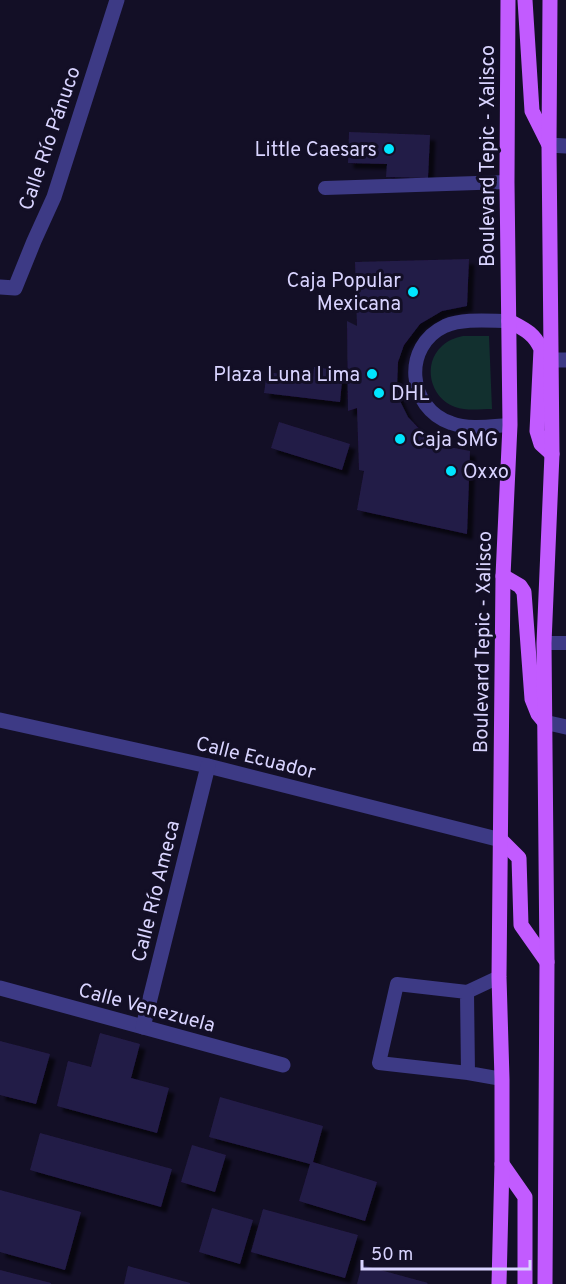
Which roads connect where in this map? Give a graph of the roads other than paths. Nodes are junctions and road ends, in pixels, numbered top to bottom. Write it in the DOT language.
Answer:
graph roads {
  1 [pos="117,0"];
  2 [pos="508,0"];
  3 [pos="525,0"];
  4 [pos="550,0"];
  5 [pos="549,145"];
  6 [pos="566,146"];
  7 [pos="507,182"];
  8 [pos="326,188"];
  9 [pos="7,288"];
  10 [pos="509,321"];
  11 [pos="559,360"];
  12 [pos="510,425"];
  13 [pos="552,454"];
  14 [pos="503,576"];
  15 [pos="544,643"];
  16 [pos="566,643"];
  17 [pos="0,720"];
  18 [pos="544,722"];
  19 [pos="566,727"];
  20 [pos="208,766"];
  21 [pos="501,840"];
  22 [pos="547,962"];
  23 [pos="499,977"];
  24 [pos="0,988"];
  25 [pos="467,992"];
  26 [pos="143,1027"];
  27 [pos="283,1065"];
  28 [pos="468,1074"];
  29 [pos="502,1079"];
  30 [pos="502,1164"];
  31 [pos="499,1284"];
  32 [pos="525,1284"];
  33 [pos="545,1284"];
  1 -- 9 [label="street, Calle Río Pánuco"];
  2 -- 7 [label="main road, Boulevard Tepic - Xalisco"];
  3 -- 5 [label="main road"];
  4 -- 5 [label="main road"];
  5 -- 6 [label="street"];
  5 -- 11 [label="main road"];
  7 -- 8 [label="lane"];
  7 -- 10 [label="main road, Boulevard Tepic - Xalisco"];
  10 -- 12 [label="main road, Boulevard Tepic - Xalisco"];
  10 -- 12 [label="lane"];
  10 -- 13 [label="main road"];
  11 -- 13 [label="main road"];
  12 -- 14 [label="main road, Boulevard Tepic - Xalisco"];
  13 -- 15 [label="main road"];
  14 -- 18 [label="main road"];
  14 -- 21 [label="main road, Boulevard Tepic - Xalisco"];
  15 -- 16 [label="lane"];
  15 -- 18 [label="main road"];
  17 -- 20 [label="street, Calle Ecuador"];
  18 -- 19 [label="street"];
  18 -- 22 [label="main road"];
  20 -- 21 [label="street, Calle Ecuador"];
  20 -- 26 [label="street, Calle Río Ameca"];
  21 -- 22 [label="main road"];
  21 -- 23 [label="main road, Boulevard Tepic - Xalisco"];
  22 -- 33 [label="main road"];
  23 -- 25 [label="lane"];
  23 -- 29 [label="main road, Boulevard Tepic - Xalisco"];
  24 -- 26 [label="street, Calle Venezuela"];
  25 -- 28 [label="lane"];
  25 -- 28 [label="lane"];
  26 -- 27 [label="street, Calle Venezuela"];
  28 -- 29 [label="lane"];
  29 -- 30 [label="main road, Boulevard Tepic - Xalisco"];
  30 -- 31 [label="main road, Boulevard Tepic - Xalisco"];
  30 -- 32 [label="main road"];
}
